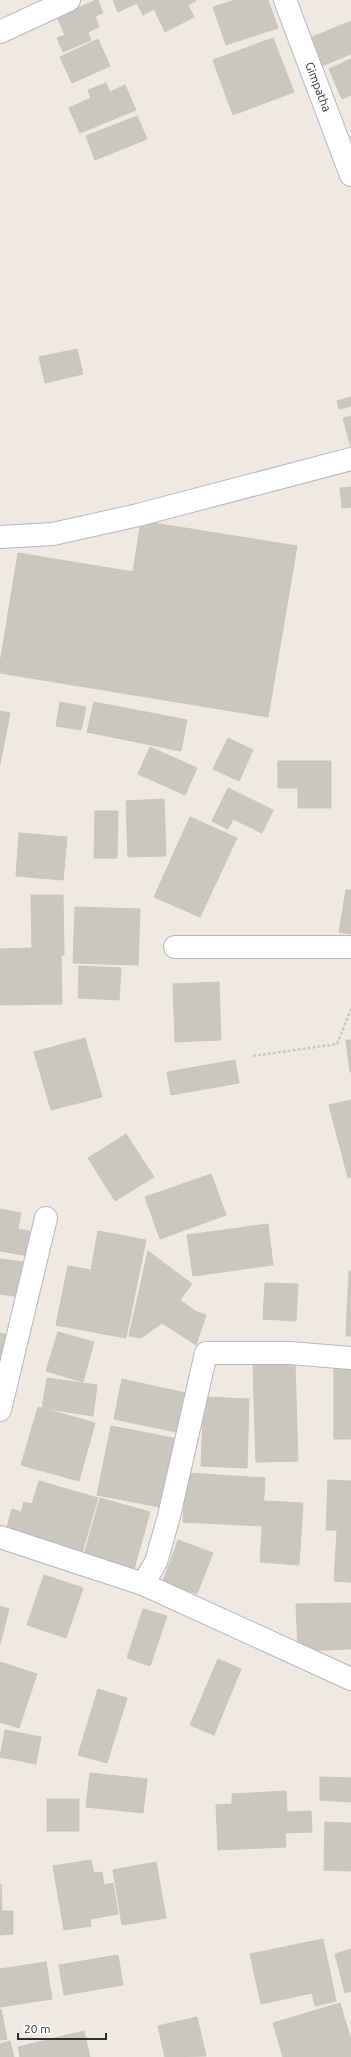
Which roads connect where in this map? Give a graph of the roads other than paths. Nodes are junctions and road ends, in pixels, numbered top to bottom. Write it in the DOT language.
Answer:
graph roads {
  1 [pos="68,0"];
  2 [pos="285,0"];
  3 [pos="0,32"];
  4 [pos="351,175"];
  5 [pos="351,459"];
  6 [pos="0,538"];
  7 [pos="175,947"];
  8 [pos="351,947"];
  9 [pos="46,1218"];
  10 [pos="351,1358"];
  11 [pos="0,1410"];
  12 [pos="0,1537"];
  13 [pos="143,1584"];
  14 [pos="351,1678"];
  1 -- 3 [label="street"];
  2 -- 4 [label="street, Gimpatha"];
  5 -- 6 [label="street"];
  7 -- 8 [label="street"];
  9 -- 11 [label="street"];
  10 -- 13 [label="street"];
  12 -- 13 [label="street"];
  13 -- 14 [label="street"];
}
